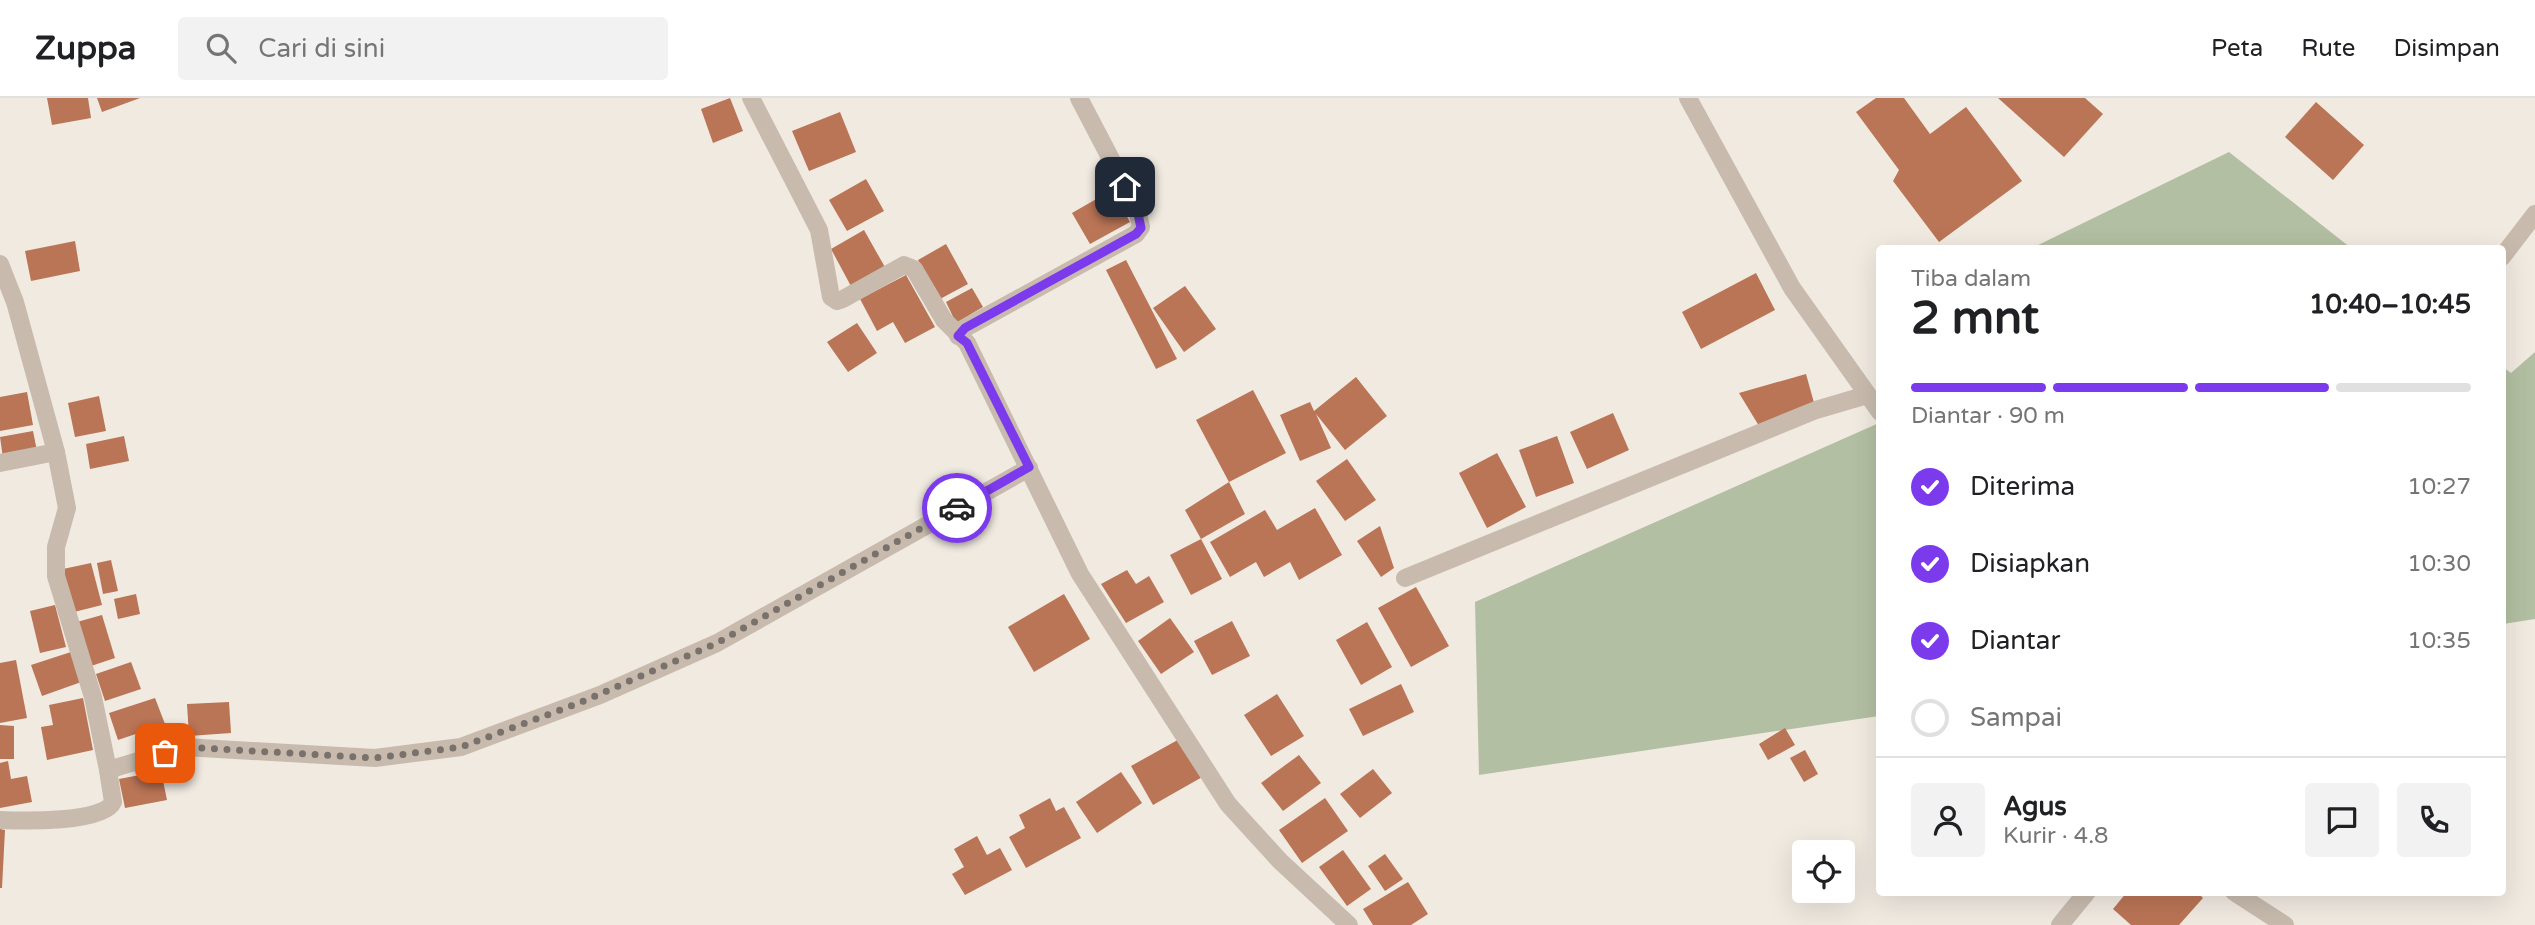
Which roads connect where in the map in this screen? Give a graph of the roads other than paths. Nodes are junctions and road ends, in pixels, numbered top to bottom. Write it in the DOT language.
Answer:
graph roads {
  1 [pos="751,98"];
  2 [pos="1079,98"];
  3 [pos="1688,98"];
  4 [pos="2535,214"];
  5 [pos="2506,252"];
  6 [pos="0,264"];
  7 [pos="958,336"];
  8 [pos="1867,395"];
  9 [pos="1876,407"];
  10 [pos="56,452"];
  11 [pos="0,463"];
  12 [pos="1029,467"];
  13 [pos="1405,578"];
  14 [pos="108,770"];
  15 [pos="0,820"];
  16 [pos="2084,896"];
  17 [pos="2240,896"];
  18 [pos="1349,925"];
  19 [pos="2060,925"];
  20 [pos="2285,925"];
  1 -- 7 [label="street"];
  2 -- 7 [label="street"];
  3 -- 8 [label="street"];
  4 -- 5 [label="street"];
  6 -- 10 [label="street"];
  7 -- 12 [label="street"];
  8 -- 9 [label="street"];
  8 -- 13 [label="street"];
  10 -- 11 [label="street"];
  10 -- 14 [label="street"];
  12 -- 14 [label="street"];
  12 -- 18 [label="street"];
  14 -- 15 [label="street"];
  16 -- 19 [label="street"];
  17 -- 20 [label="street"];
}
